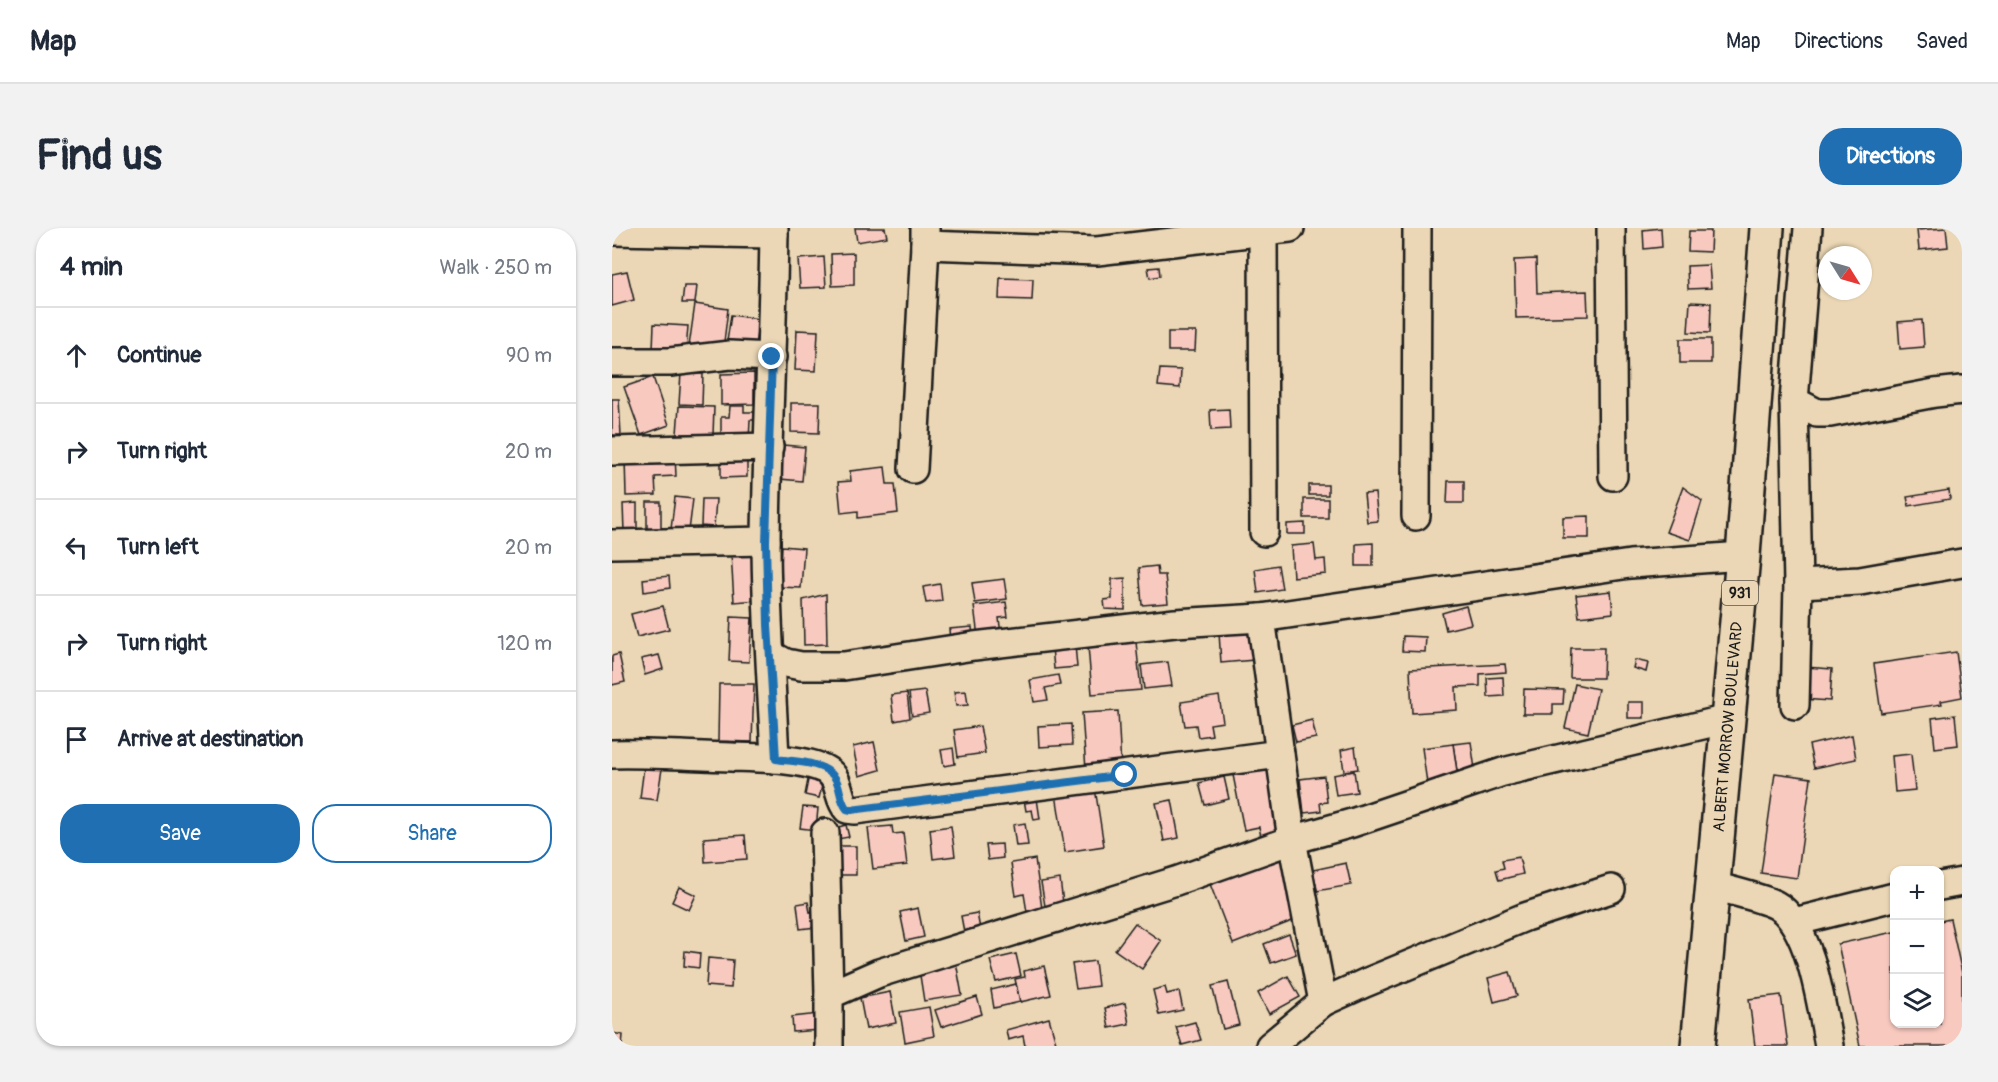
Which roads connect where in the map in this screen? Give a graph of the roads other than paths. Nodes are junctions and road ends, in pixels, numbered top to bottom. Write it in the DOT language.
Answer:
graph roads {
  1 [pos="1290,228"];
  2 [pos="1417,228"];
  3 [pos="1611,228"];
  4 [pos="1767,228"];
  5 [pos="1808,228"];
  6 [pos="612,231"];
  7 [pos="774,231"];
  8 [pos="1263,231"];
  9 [pos="925,237"];
  10 [pos="772,357"];
  11 [pos="612,362"];
  12 [pos="1962,390"];
  13 [pos="1794,401"];
  14 [pos="769,447"];
  15 [pos="612,451"];
  16 [pos="913,469"];
  17 [pos="1613,476"];
  18 [pos="1416,516"];
  19 [pos="1264,532"];
  20 [pos="766,542"];
  21 [pos="612,544"];
  22 [pos="1743,556"];
  23 [pos="1962,563"];
  24 [pos="1798,584"];
  25 [pos="1261,618"];
  26 [pos="771,655"];
  27 [pos="1795,705"];
  28 [pos="1728,719"];
  29 [pos="612,754"];
  30 [pos="1280,754"];
  31 [pos="776,759"];
  32 [pos="825,833"];
  33 [pos="1292,840"];
  34 [pos="1962,882"];
  35 [pos="1944,885"];
  36 [pos="1714,886"];
  37 [pos="1611,889"];
  38 [pos="1890,898"];
  39 [pos="1794,922"];
  40 [pos="829,994"];
  41 [pos="1323,1002"];
  42 [pos="830,1046"];
  43 [pos="1270,1046"];
  44 [pos="1698,1046"];
  45 [pos="1830,1046"];
  1 -- 8 [label="street"];
  2 -- 18 [label="street"];
  3 -- 17 [label="street"];
  4 -- 22 [label="highway, ALBERT MORROW BOULEVARD / 931"];
  5 -- 13 [label="street"];
  6 -- 7 [label="street"];
  7 -- 10 [label="street"];
  8 -- 9 [label="street"];
  8 -- 19 [label="street"];
  9 -- 16 [label="street"];
  10 -- 11 [label="street"];
  10 -- 14 [label="street"];
  12 -- 13 [label="street"];
  13 -- 24 [label="street"];
  14 -- 15 [label="street"];
  14 -- 20 [label="street"];
  20 -- 21 [label="street"];
  20 -- 26 [label="street"];
  22 -- 25 [label="street"];
  22 -- 28 [label="highway, ALBERT MORROW BOULEVARD / 931"];
  23 -- 24 [label="street"];
  24 -- 27 [label="street"];
  25 -- 26 [label="street"];
  25 -- 30 [label="street"];
  26 -- 31 [label="street"];
  28 -- 33 [label="street"];
  28 -- 36 [label="highway, ALBERT MORROW BOULEVARD / 931"];
  29 -- 31 [label="street"];
  30 -- 31 [label="street"];
  30 -- 33 [label="street"];
  32 -- 40 [label="street"];
  33 -- 40 [label="street"];
  33 -- 41 [label="street"];
  34 -- 35 [label="street"];
  36 -- 39 [label="street"];
  36 -- 44 [label="highway, ALBERT MORROW BOULEVARD / 931"];
  37 -- 41 [label="street"];
  38 -- 39 [label="street"];
  39 -- 45 [label="street"];
  40 -- 42 [label="street"];
  41 -- 43 [label="street"];
}
